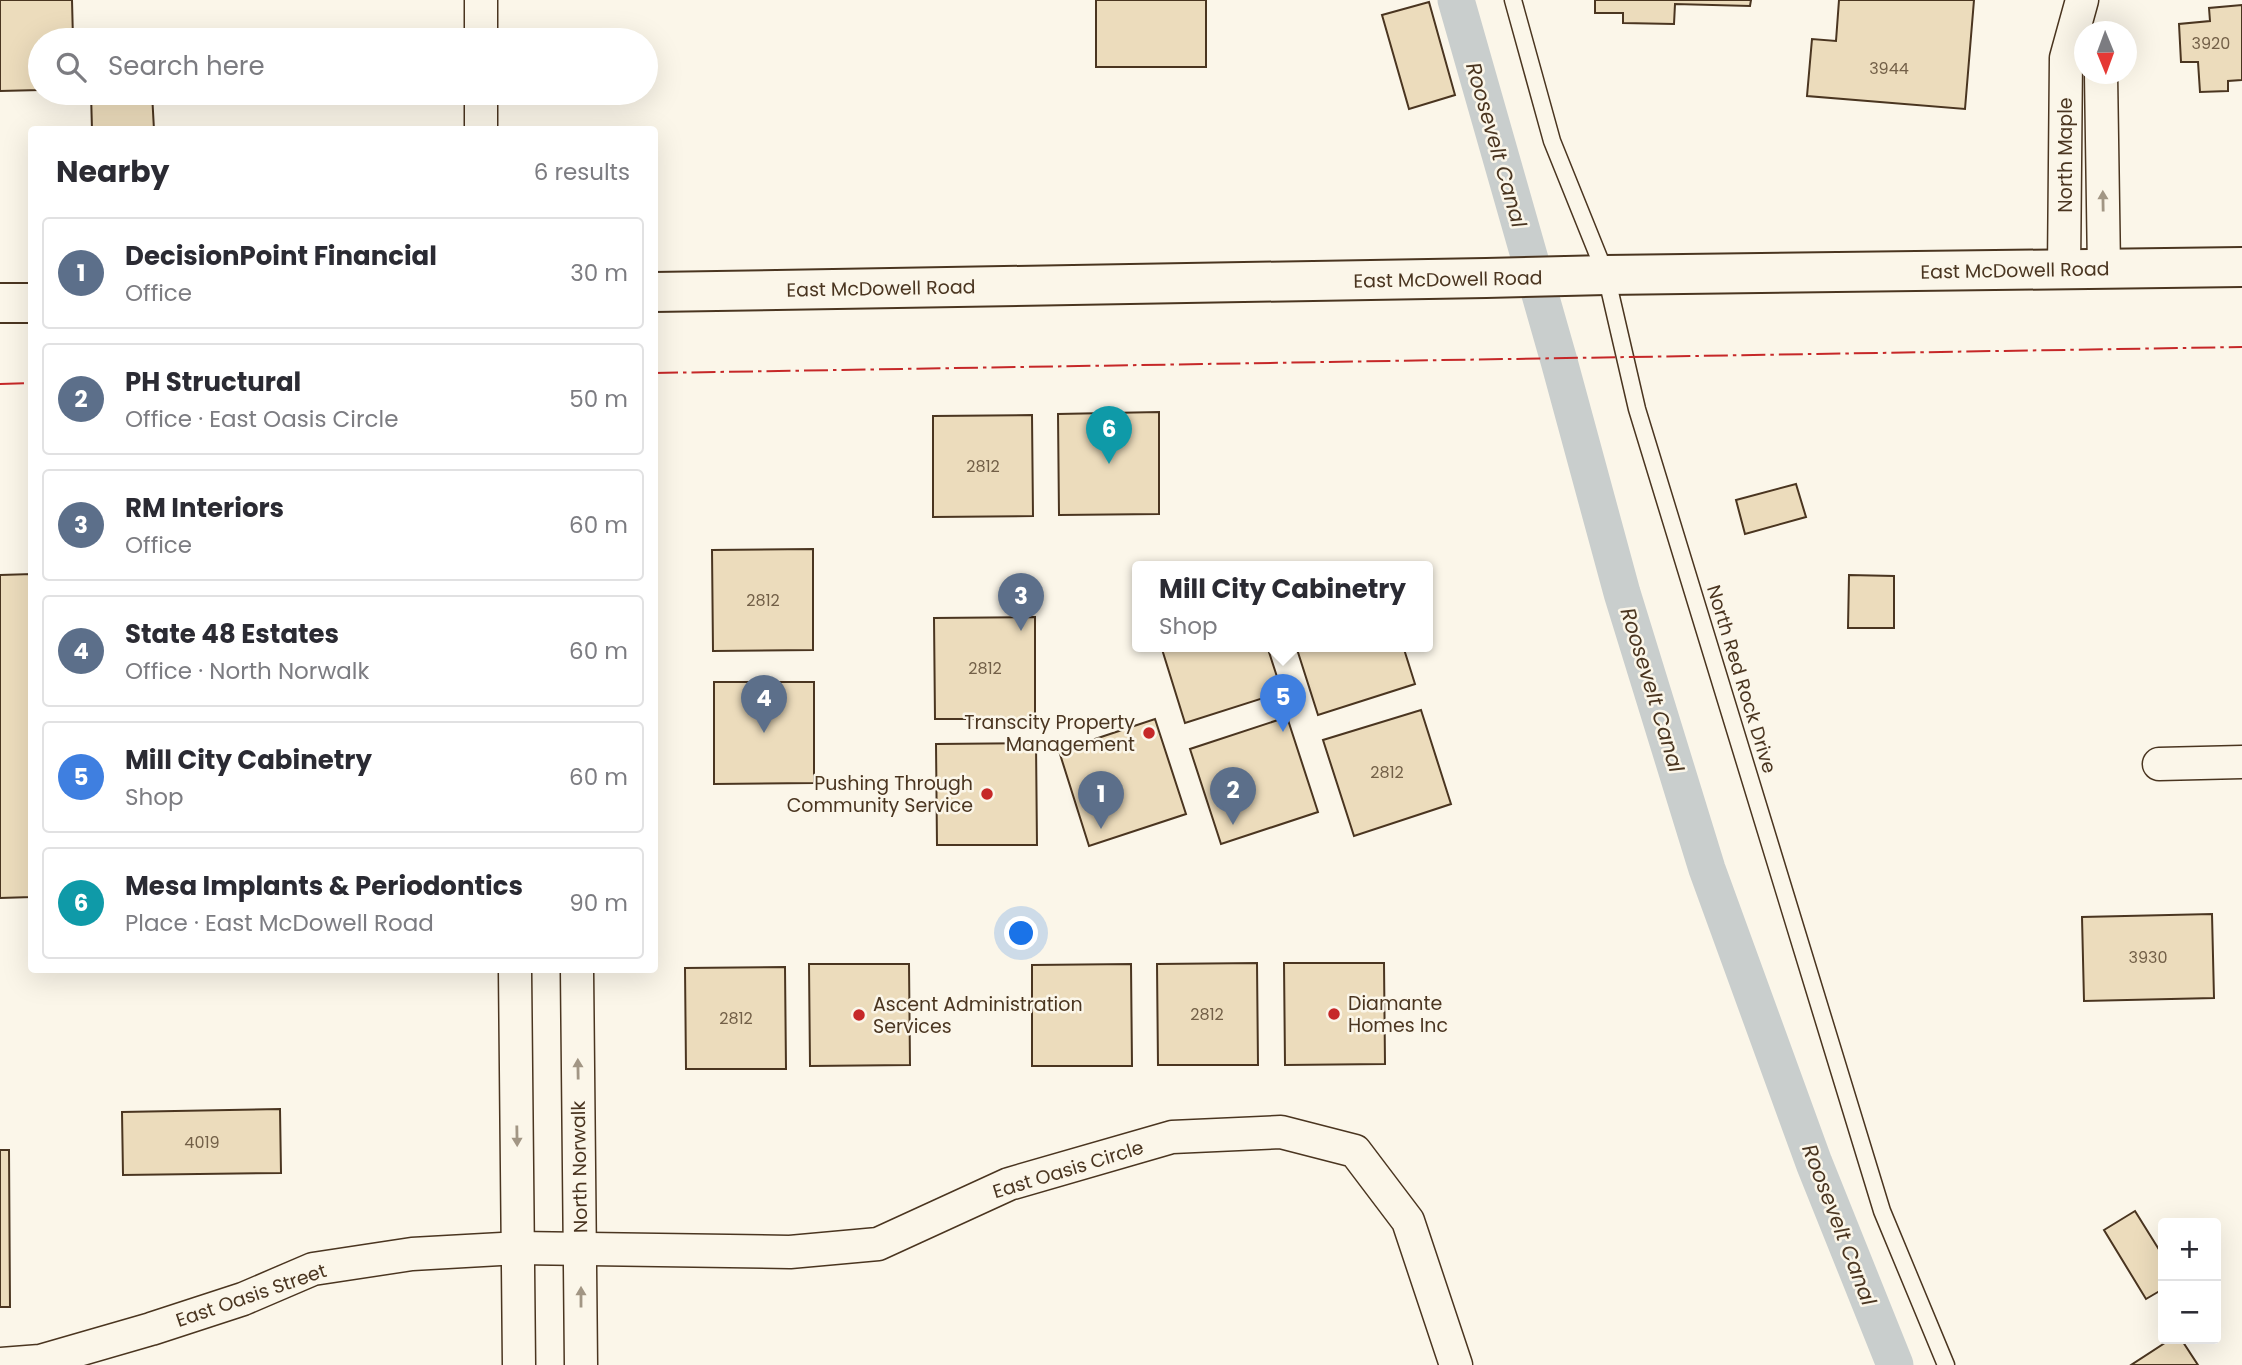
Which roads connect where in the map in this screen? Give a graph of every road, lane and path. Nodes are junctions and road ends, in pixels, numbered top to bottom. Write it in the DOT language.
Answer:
graph roads {
  1 [pos="481,0"];
  2 [pos="1513,0"];
  3 [pos="2084,0"];
  4 [pos="2091,21"];
  5 [pos="481,28"];
  6 [pos="2101,84"];
  7 [pos="481,105"];
  8 [pos="481,126"];
  9 [pos="2242,267"];
  10 [pos="2104,269"];
  11 [pos="2064,270"];
  12 [pos="1597,275"];
  13 [pos="658,292"];
  14 [pos="0,303"];
  15 [pos="28,303"];
  16 [pos="2242,762"];
  17 [pos="2159,764"];
  18 [pos="515,973"];
  19 [pos="577,973"];
  20 [pos="533,1249"];
  21 [pos="581,1250"];
  22 [pos="0,1364"];
  23 [pos="519,1365"];
  24 [pos="581,1365"];
  25 [pos="1456,1365"];
  26 [pos="1946,1365"];
  1 -- 5 [label="street"];
  2 -- 12 [label="lane, North Red Rock Drive"];
  3 -- 4 [label="street, North Maple"];
  3 -- 11 [label="street, North Maple"];
  10 -- 6 [label="street, North Maple, one-way"];
  7 -- 8 [label="street"];
  9 -- 10 [label="main road, East McDowell Road"];
  10 -- 11 [label="main road, East McDowell Road"];
  11 -- 12 [label="main road, East McDowell Road"];
  12 -- 13 [label="main road, East McDowell Road"];
  12 -- 26 [label="lane, North Red Rock Drive"];
  14 -- 15 [label="main road"];
  16 -- 17 [label="street"];
  18 -- 20 [label="street, one-way"];
  21 -- 19 [label="street, North Norwalk, one-way"];
  20 -- 21 [label="street, East Oasis Circle"];
  20 -- 22 [label="street, East Oasis Street"];
  20 -- 23 [label="street"];
  24 -- 21 [label="street, North Norwalk, one-way"];
  21 -- 25 [label="street, East Oasis Circle"];
}
